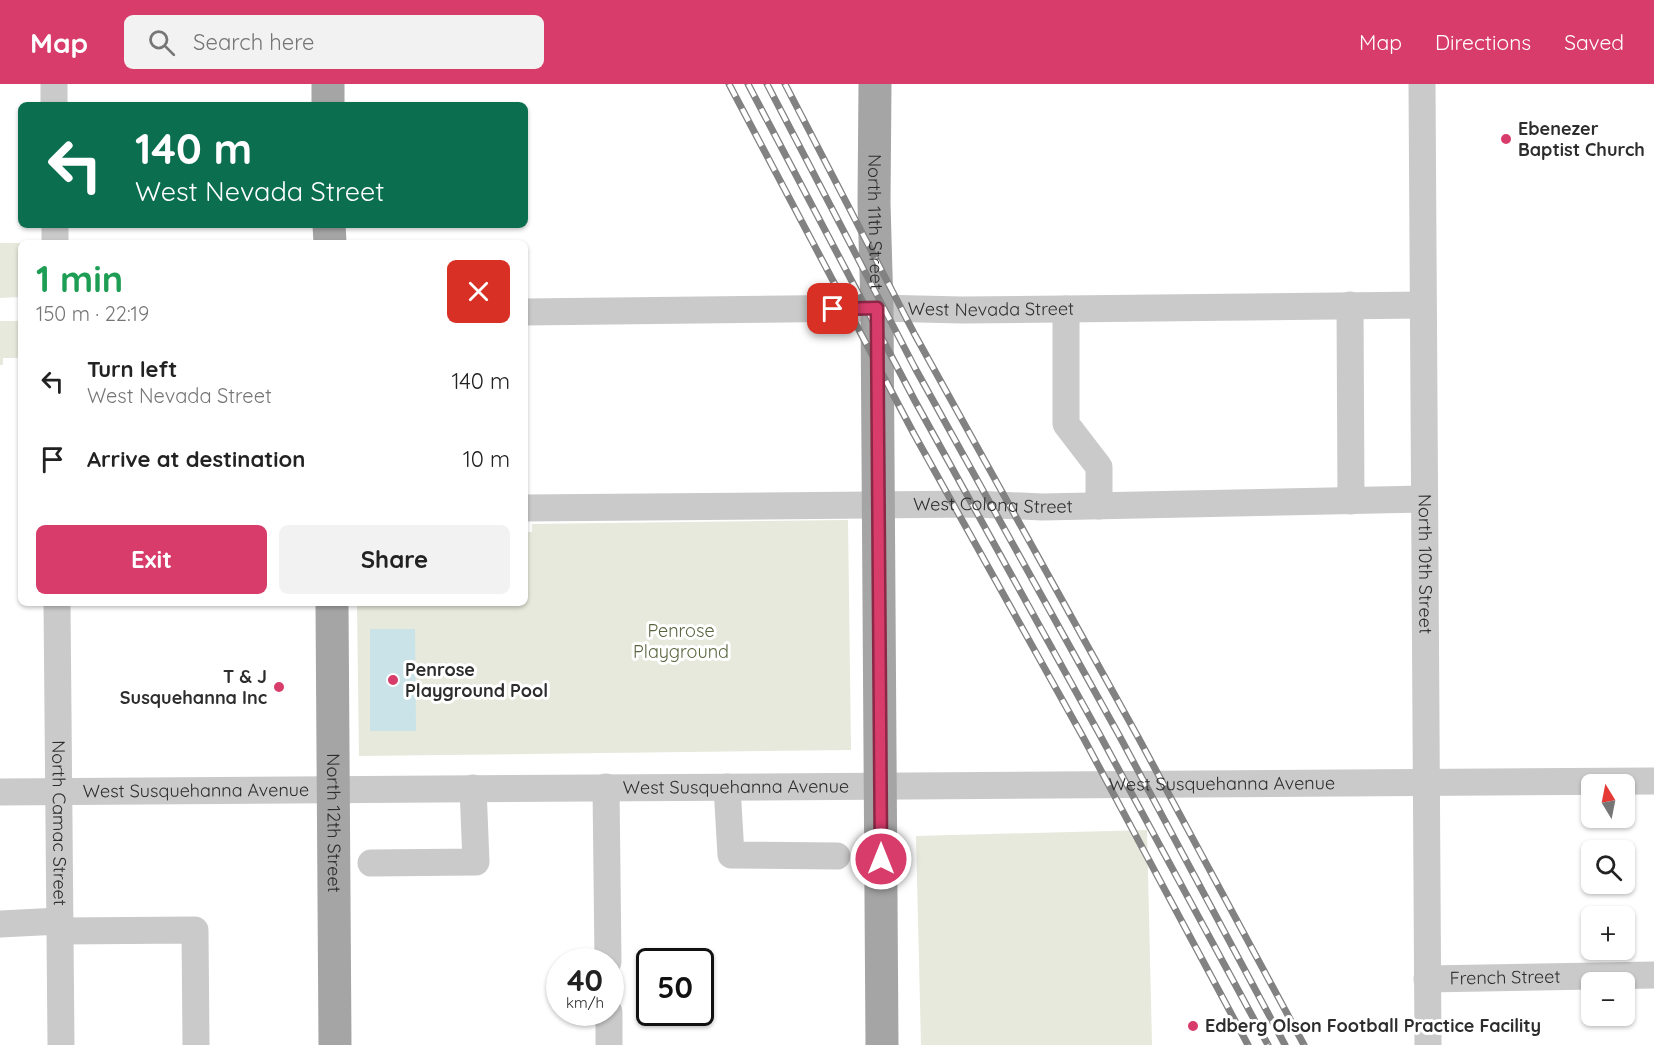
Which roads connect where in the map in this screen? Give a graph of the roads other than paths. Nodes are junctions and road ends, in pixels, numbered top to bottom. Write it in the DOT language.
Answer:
graph roads {
  1 [pos="54,84"];
  2 [pos="328,84"];
  3 [pos="875,84"];
  4 [pos="1422,84"];
  5 [pos="54,102"];
  6 [pos="328,102"];
  7 [pos="1350,305"];
  8 [pos="1423,305"];
  9 [pos="877,308"];
  10 [pos="1066,309"];
  11 [pos="528,312"];
  12 [pos="1424,499"];
  13 [pos="1351,501"];
  14 [pos="878,505"];
  15 [pos="1099,506"];
  16 [pos="528,508"];
  17 [pos="57,606"];
  18 [pos="332,606"];
  19 [pos="1654,781"];
  20 [pos="1426,782"];
  21 [pos="880,785"];
  22 [pos="727,787"];
  23 [pos="473,788"];
  24 [pos="606,788"];
  25 [pos="332,790"];
  26 [pos="0,792"];
  27 [pos="59,792"];
  28 [pos="837,856"];
  29 [pos="371,863"];
  30 [pos="0,924"];
  31 [pos="60,926"];
  32 [pos="608,948"];
  33 [pos="1654,975"];
  34 [pos="1427,979"];
  35 [pos="609,1026"];
  36 [pos="61,1045"];
  37 [pos="196,1045"];
  38 [pos="335,1045"];
  39 [pos="609,1045"];
  40 [pos="882,1045"];
  41 [pos="1428,1045"];
  1 -- 5 [label="street"];
  2 -- 6 [label="main road"];
  3 -- 9 [label="main road, North 11th Street"];
  4 -- 8 [label="street, North 10th Street"];
  7 -- 8 [label="street, West Nevada Street"];
  7 -- 10 [label="street, West Nevada Street"];
  7 -- 13 [label="street"];
  8 -- 12 [label="street, North 10th Street"];
  9 -- 10 [label="street, West Nevada Street"];
  9 -- 11 [label="street, West Nevada Street"];
  9 -- 14 [label="main road, North 11th Street"];
  10 -- 15 [label="street"];
  12 -- 13 [label="street, West Colona Street"];
  12 -- 20 [label="street, North 10th Street"];
  13 -- 15 [label="street, West Colona Street"];
  14 -- 15 [label="street, West Colona Street"];
  14 -- 16 [label="street, West Colona Street"];
  14 -- 21 [label="main road, North 11th Street"];
  17 -- 27 [label="street, North Camac Street"];
  18 -- 25 [label="main road, North 12th Street"];
  19 -- 20 [label="street, West Susquehanna Avenue"];
  20 -- 21 [label="street, West Susquehanna Avenue"];
  20 -- 34 [label="street, North 10th Street"];
  21 -- 22 [label="street, West Susquehanna Avenue"];
  21 -- 40 [label="main road, North 11th Street"];
  22 -- 24 [label="street, West Susquehanna Avenue"];
  22 -- 28 [label="street"];
  23 -- 24 [label="street, West Susquehanna Avenue"];
  23 -- 25 [label="street, West Susquehanna Avenue"];
  23 -- 29 [label="street"];
  24 -- 32 [label="street"];
  25 -- 27 [label="street, West Susquehanna Avenue"];
  25 -- 38 [label="main road, North 12th Street"];
  26 -- 27 [label="street, West Susquehanna Avenue"];
  27 -- 31 [label="street, North Camac Street"];
  30 -- 31 [label="street"];
  31 -- 36 [label="street, North Camac Street"];
  31 -- 37 [label="street"];
  33 -- 34 [label="street, French Street"];
  34 -- 41 [label="street, North 10th Street"];
  35 -- 39 [label="street"];
}
